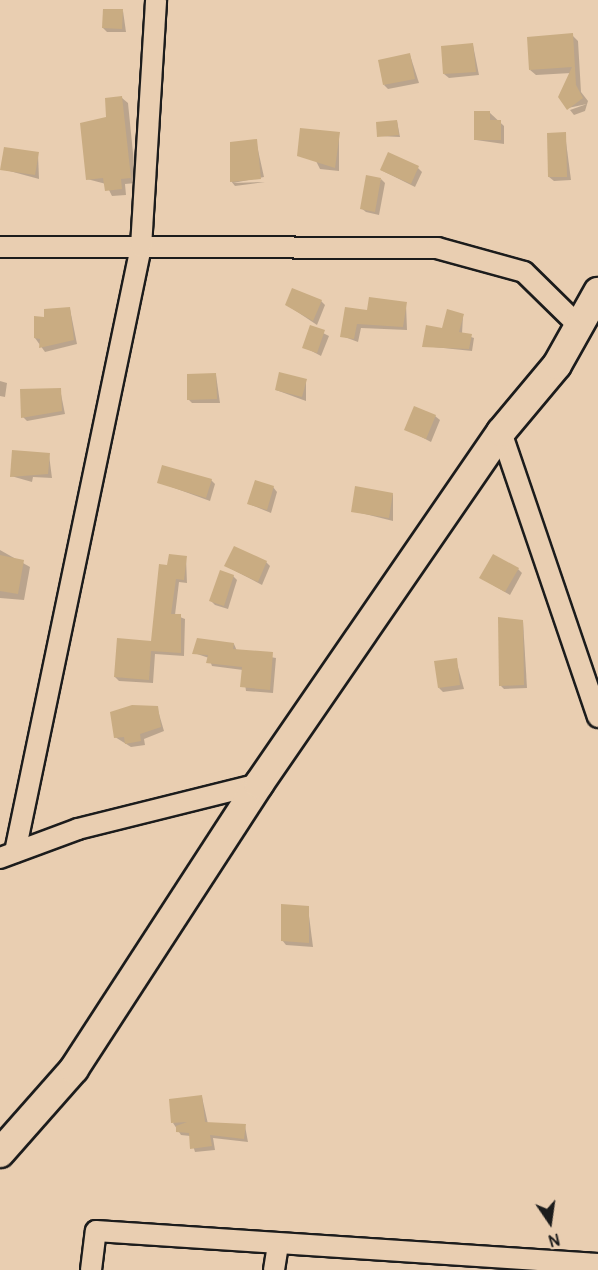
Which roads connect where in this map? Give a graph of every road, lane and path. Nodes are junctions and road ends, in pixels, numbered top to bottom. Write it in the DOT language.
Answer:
graph roads {
  1 [pos="156,0"];
  2 [pos="0,247"];
  3 [pos="141,247"];
  4 [pos="598,292"];
  5 [pos="580,327"];
  6 [pos="501,432"];
  7 [pos="598,717"];
  8 [pos="259,784"];
  9 [pos="8,855"];
  10 [pos="0,1153"];
  11 [pos="278,1246"];
  12 [pos="598,1264"];
  13 [pos="91,1270"];
  14 [pos="274,1270"];
  1 -- 3 [label="street"];
  2 -- 3 [label="street"];
  3 -- 5 [label="street"];
  3 -- 9 [label="street"];
  4 -- 5 [label="street"];
  5 -- 6 [label="street"];
  6 -- 7 [label="street"];
  6 -- 8 [label="street"];
  8 -- 9 [label="street"];
  8 -- 10 [label="street"];
  11 -- 12 [label="street"];
  11 -- 13 [label="street"];
  11 -- 14 [label="street"];
}
